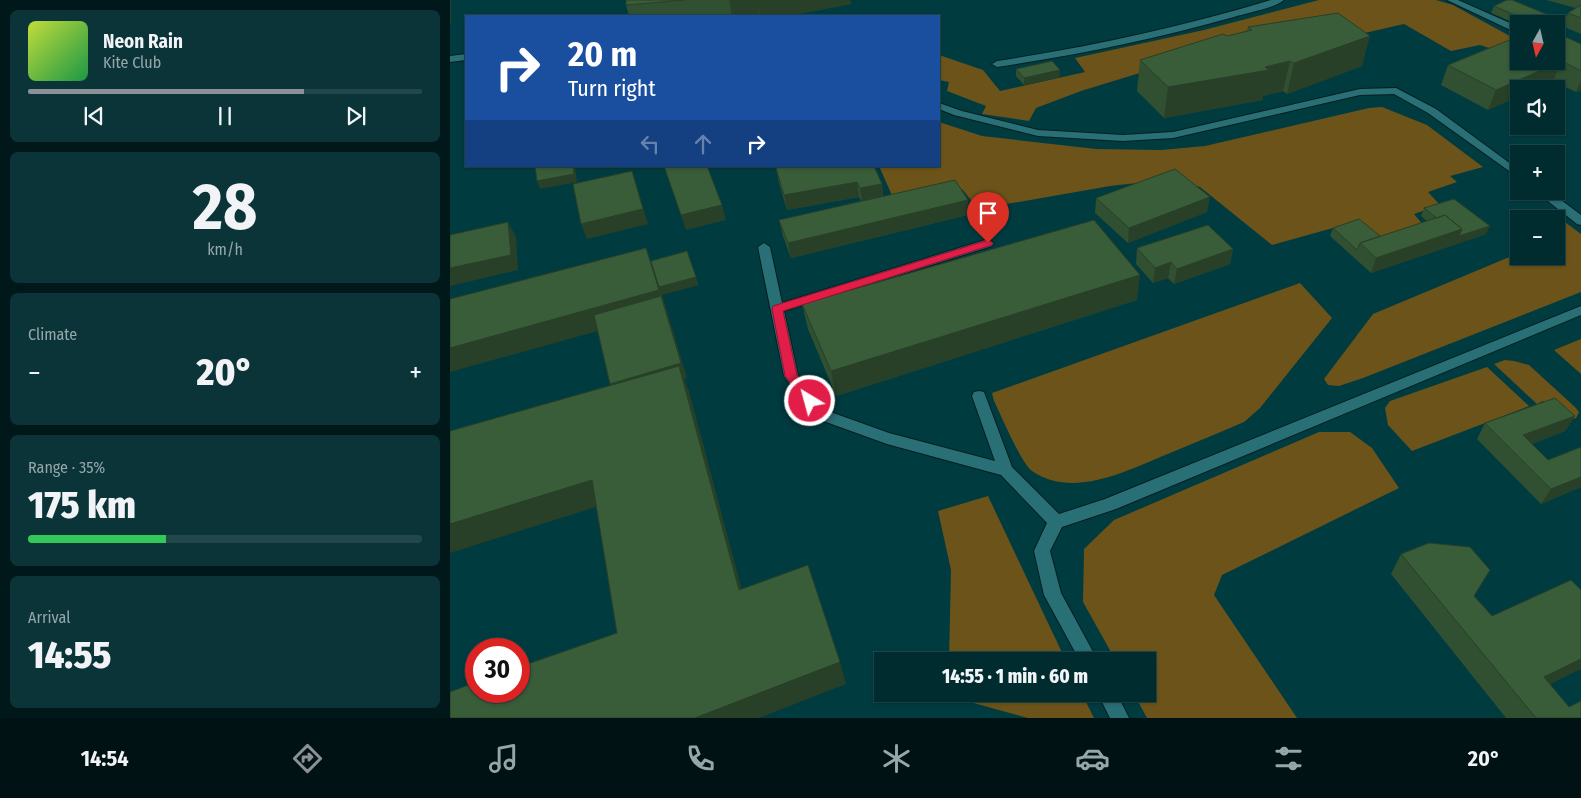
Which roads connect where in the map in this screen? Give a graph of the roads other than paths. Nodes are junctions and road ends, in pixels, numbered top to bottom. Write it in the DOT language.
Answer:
graph roads {
  1 [pos="1280,0"];
  2 [pos="1451,0"];
  3 [pos="1510,27"];
  4 [pos="465,56"];
  5 [pos="450,59"];
  6 [pos="997,64"];
  7 [pos="940,106"];
  8 [pos="1510,168"];
  9 [pos="1553,200"];
  10 [pos="1581,220"];
  11 [pos="988,243"];
  12 [pos="764,247"];
  13 [pos="777,309"];
  14 [pos="1581,310"];
  15 [pos="979,396"];
  16 [pos="1006,470"];
  17 [pos="1056,522"];
  18 [pos="1084,652"];
  19 [pos="1111,702"];
  20 [pos="1120,718"];
  1 -- 6 [label="street"];
  2 -- 3 [label="street"];
  4 -- 5 [label="street"];
  7 -- 8 [label="street"];
  9 -- 10 [label="street"];
  11 -- 13 [label="street"];
  12 -- 13 [label="street"];
  13 -- 16 [label="street"];
  14 -- 17 [label="street"];
  15 -- 16 [label="street"];
  16 -- 17 [label="street"];
  17 -- 18 [label="street"];
  19 -- 20 [label="street"];
}
